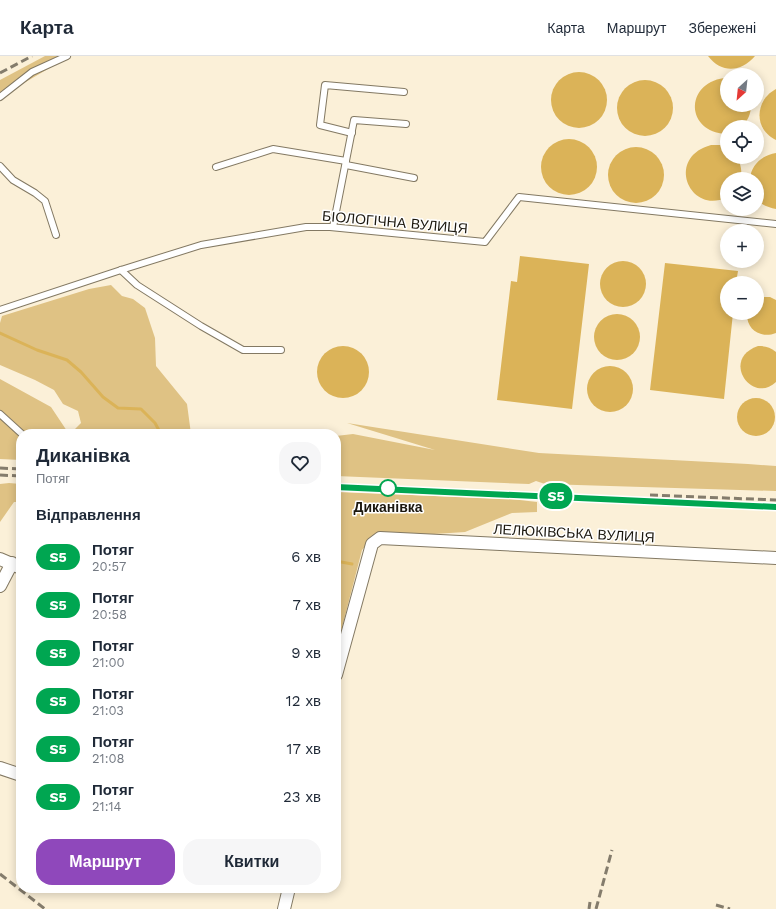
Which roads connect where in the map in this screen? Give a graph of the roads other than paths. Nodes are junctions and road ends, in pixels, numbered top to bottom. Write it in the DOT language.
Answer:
graph roads {
  1 [pos="67,56"];
  2 [pos="404,92"];
  3 [pos="0,97"];
  4 [pos="406,124"];
  5 [pos="352,134"];
  6 [pos="346,163"];
  7 [pos="0,166"];
  8 [pos="216,166"];
  9 [pos="414,178"];
  10 [pos="776,224"];
  11 [pos="333,227"];
  12 [pos="56,235"];
  13 [pos="121,270"];
  14 [pos="0,310"];
  15 [pos="281,350"];
  16 [pos="0,414"];
  17 [pos="16,429"];
  18 [pos="776,558"];
  19 [pos="0,559"];
  20 [pos="16,563"];
  21 [pos="16,566"];
  22 [pos="0,586"];
  23 [pos="341,657"];
  24 [pos="0,768"];
  25 [pos="16,773"];
  26 [pos="288,893"];
  27 [pos="284,909"];
  1 -- 3 [label="lane"];
  2 -- 5 [label="lane"];
  4 -- 5 [label="lane"];
  5 -- 6 [label="lane"];
  6 -- 8 [label="lane"];
  6 -- 9 [label="lane"];
  6 -- 11 [label="lane"];
  7 -- 12 [label="lane"];
  10 -- 11 [label="lane, БІОЛОГІЧНА ВУЛИЦЯ"];
  11 -- 13 [label="lane, БІОЛОГІЧНА ВУЛИЦЯ"];
  13 -- 14 [label="lane, БІОЛОГІЧНА ВУЛИЦЯ"];
  13 -- 15 [label="lane"];
  16 -- 17 [label="lane"];
  18 -- 23 [label="street, ЛЕЛЮКІВСЬКА ВУЛИЦЯ"];
  19 -- 20 [label="street"];
  21 -- 22 [label="street"];
  24 -- 25 [label="street"];
  26 -- 27 [label="street"];
}
